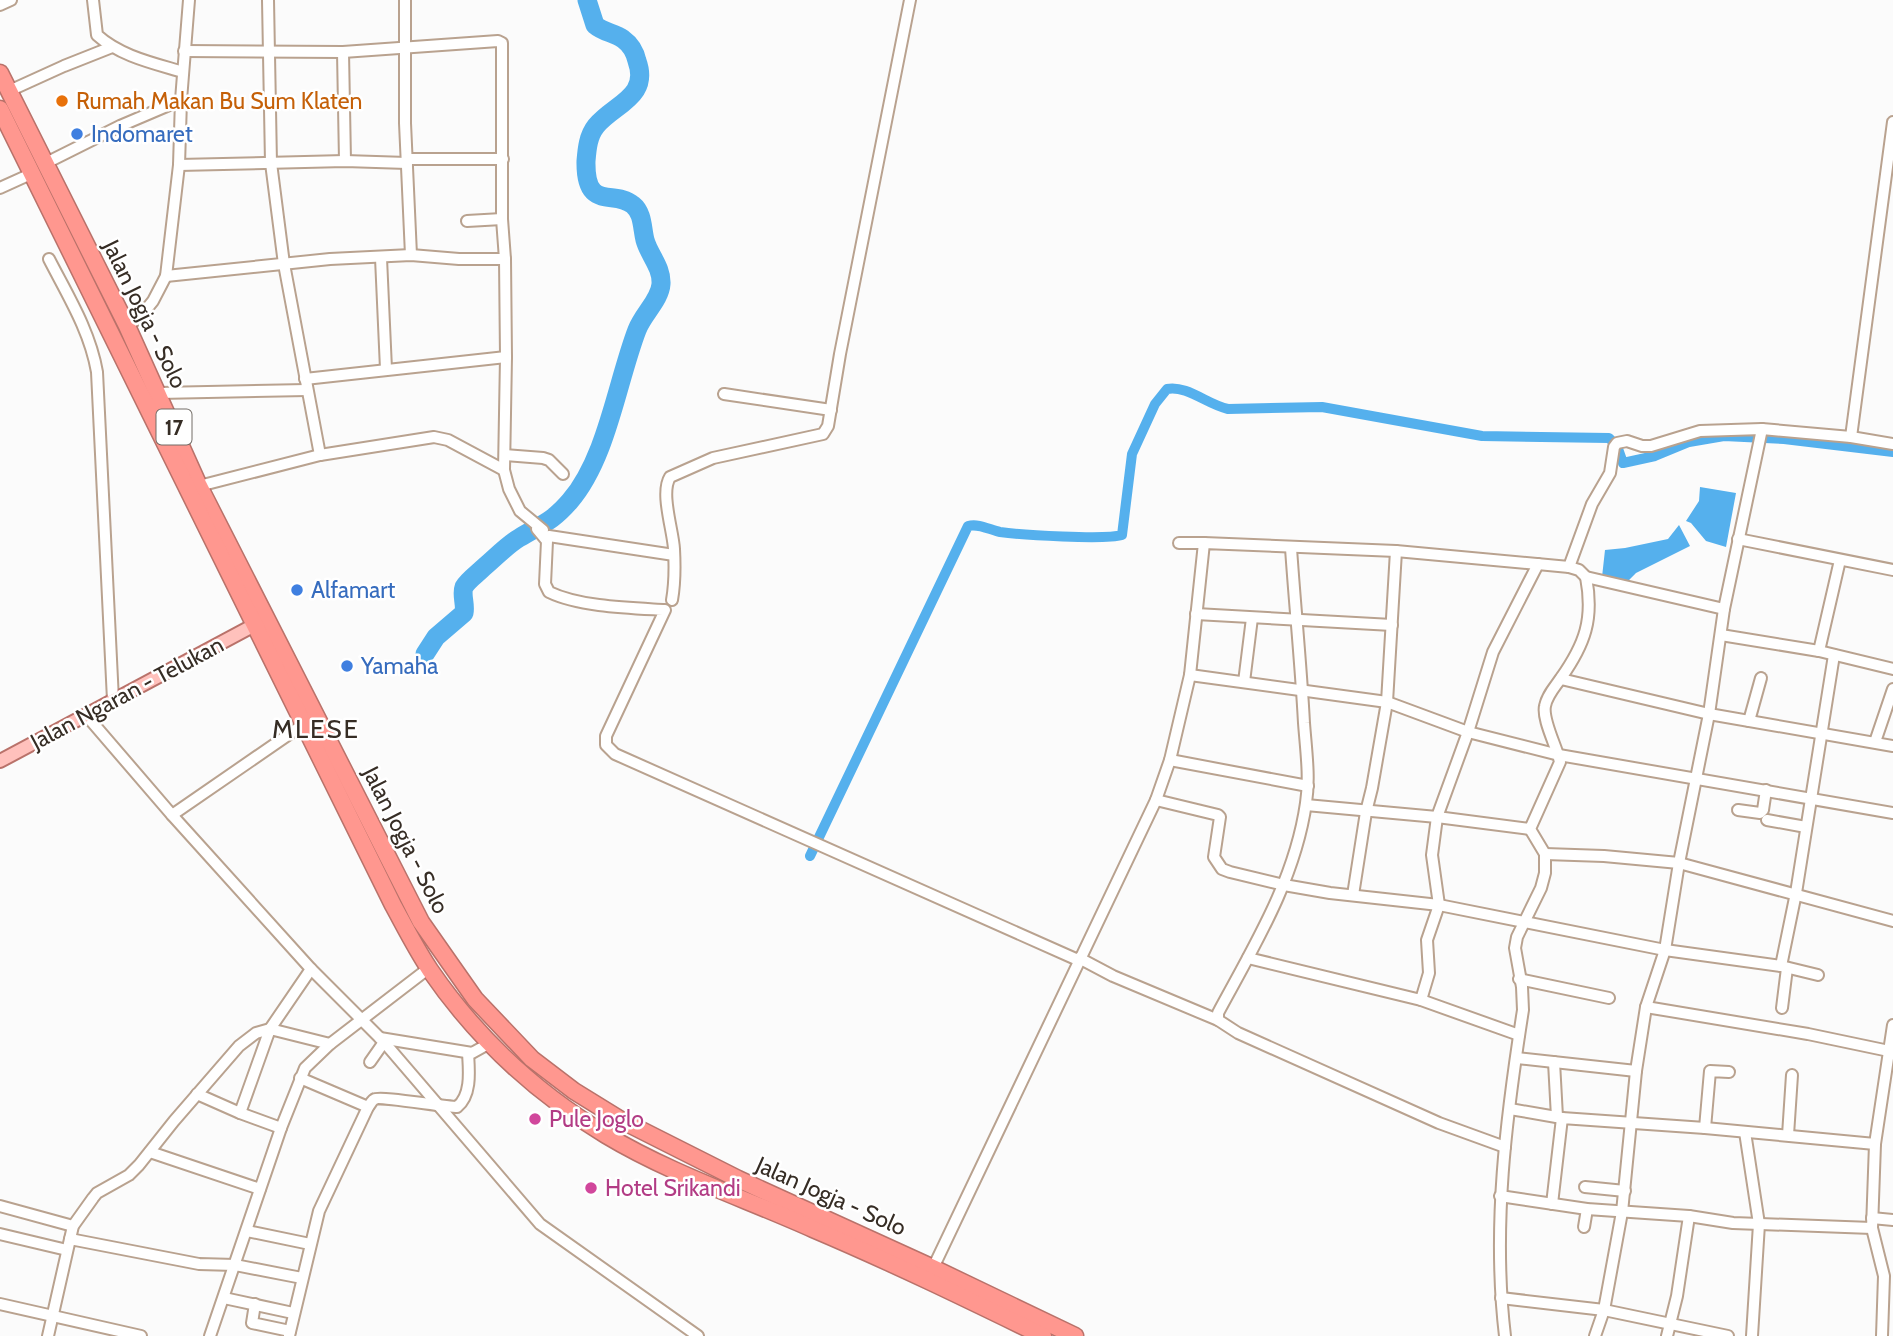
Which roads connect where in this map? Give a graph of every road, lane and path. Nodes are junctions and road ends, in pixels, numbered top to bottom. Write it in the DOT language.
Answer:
graph roads {
  1 [pos="11,0"];
  2 [pos="93,0"];
  3 [pos="190,0"];
  4 [pos="268,0"];
  5 [pos="405,0"];
  6 [pos="910,0"];
  7 [pos="0,5"];
  8 [pos="112,47"];
  9 [pos="405,48"];
  10 [pos="184,51"];
  11 [pos="343,52"];
  12 [pos="269,53"];
  13 [pos="183,72"];
  14 [pos="0,73"];
  15 [pos="9,91"];
  16 [pos="181,100"];
  17 [pos="0,109"];
  18 [pos="1893,122"];
  19 [pos="503,159"];
  20 [pos="345,161"];
  21 [pos="407,161"];
  22 [pos="271,163"];
  23 [pos="179,165"];
  24 [pos="39,168"];
  25 [pos="0,188"];
  26 [pos="502,219"];
  27 [pos="467,222"];
  28 [pos="74,239"];
  29 [pos="411,256"];
  30 [pos="381,258"];
  31 [pos="48,259"];
  32 [pos="505,259"];
  33 [pos="284,264"];
  34 [pos="166,276"];
  35 [pos="127,326"];
  36 [pos="506,357"];
  37 [pos="386,369"];
  38 [pos="306,385"];
  39 [pos="159,393"];
  40 [pos="724,394"];
  41 [pos="831,410"];
  42 [pos="1762,429"];
  43 [pos="1851,437"];
  44 [pos="1893,444"];
  45 [pos="320,455"];
  46 [pos="505,455"];
  47 [pos="504,470"];
  48 [pos="563,474"];
  49 [pos="199,486"];
  50 [pos="542,531"];
  51 [pos="1738,539"];
  52 [pos="1179,543"];
  53 [pos="1204,543"];
  54 [pos="1290,548"];
  55 [pos="1396,551"];
  56 [pos="674,555"];
  57 [pos="1839,560"];
  58 [pos="1538,564"];
  59 [pos="1569,566"];
  60 [pos="1893,570"];
  61 [pos="1586,577"];
  62 [pos="673,600"];
  63 [pos="1724,609"];
  64 [pos="1196,614"];
  65 [pos="1252,618"];
  66 [pos="1296,621"];
  67 [pos="260,622"];
  68 [pos="1392,625"];
  69 [pos="1721,635"];
  70 [pos="1819,652"];
  71 [pos="1834,655"];
  72 [pos="1893,668"];
  73 [pos="1190,675"];
  74 [pos="1761,678"];
  75 [pos="1561,679"];
  76 [pos="1244,682"];
  77 [pos="1893,689"];
  78 [pos="1302,691"];
  79 [pos="113,700"];
  80 [pos="1387,702"];
  81 [pos="1709,714"];
  82 [pos="86,715"];
  83 [pos="1749,721"];
  84 [pos="304,724"];
  85 [pos="1468,732"];
  86 [pos="1821,733"];
  87 [pos="1875,742"];
  88 [pos="1893,746"];
  89 [pos="1559,755"];
  90 [pos="1170,760"];
  91 [pos="0,761"];
  92 [pos="1696,780"];
  93 [pos="1308,786"];
  94 [pos="1766,790"];
  95 [pos="1812,797"];
  96 [pos="1156,800"];
  97 [pos="1306,805"];
  98 [pos="1738,810"];
  99 [pos="1366,812"];
  100 [pos="1893,813"];
  101 [pos="172,815"];
  102 [pos="1437,817"];
  103 [pos="1767,820"];
  104 [pos="1806,827"];
  105 [pos="1530,829"];
  106 [pos="1545,854"];
  107 [pos="1679,863"];
  108 [pos="1283,885"];
  109 [pos="1796,893"];
  110 [pos="1353,895"];
  111 [pos="1439,905"];
  112 [pos="1893,921"];
  113 [pos="1526,923"];
  114 [pos="1665,950"];
  115 [pos="1248,958"];
  116 [pos="1079,959"];
  117 [pos="309,967"];
  118 [pos="1784,967"];
  119 [pos="429,968"];
  120 [pos="1818,975"];
  121 [pos="1520,979"];
  122 [pos="1609,998"];
  123 [pos="1420,1000"];
  124 [pos="1647,1007"];
  125 [pos="1782,1008"];
  126 [pos="361,1019"];
  127 [pos="1218,1020"];
  128 [pos="1893,1025"];
  129 [pos="270,1029"];
  130 [pos="1519,1035"];
  131 [pos="382,1040"];
  132 [pos="490,1043"];
  133 [pos="330,1044"];
  134 [pos="1889,1051"];
  135 [pos="468,1053"];
  136 [pos="1517,1058"];
  137 [pos="370,1062"];
  138 [pos="1555,1062"];
  139 [pos="1636,1071"];
  140 [pos="1729,1072"];
  141 [pos="1792,1075"];
  142 [pos="300,1078"];
  143 [pos="197,1094"];
  144 [pos="438,1106"];
  145 [pos="368,1107"];
  146 [pos="1510,1109"];
  147 [pos="240,1113"];
  148 [pos="1560,1118"];
  149 [pos="1631,1123"];
  150 [pos="281,1128"];
  151 [pos="1705,1128"];
  152 [pos="1745,1132"];
  153 [pos="1788,1135"];
  154 [pos="1875,1144"];
  155 [pos="1505,1147"];
  156 [pos="150,1152"];
  157 [pos="1585,1187"];
  158 [pos="260,1189"];
  159 [pos="1625,1191"];
  160 [pos="1500,1196"];
  161 [pos="1552,1204"];
  162 [pos="0,1206"];
  163 [pos="1587,1209"];
  164 [pos="1622,1212"];
  165 [pos="1689,1216"];
  166 [pos="1893,1220"];
  167 [pos="1872,1223"];
  168 [pos="1759,1224"];
  169 [pos="73,1226"];
  170 [pos="1584,1227"];
  171 [pos="247,1231"];
  172 [pos="0,1234"];
  173 [pos="70,1239"];
  174 [pos="310,1244"];
  175 [pos="66,1250"];
  176 [pos="235,1265"];
  177 [pos="933,1268"];
  178 [pos="302,1278"];
  179 [pos="224,1298"];
  180 [pos="1501,1298"];
  181 [pos="0,1304"];
  182 [pos="255,1304"];
  183 [pos="1604,1310"];
  184 [pos="293,1313"];
  185 [pos="52,1317"];
  186 [pos="1669,1330"];
  187 [pos="88,1331"];
  188 [pos="106,1333"];
  189 [pos="289,1333"];
  190 [pos="48,1336"];
  191 [pos="141,1336"];
  192 [pos="210,1336"];
  193 [pos="698,1336"];
  194 [pos="1043,1336"];
  195 [pos="1075,1336"];
  196 [pos="1506,1336"];
  197 [pos="1595,1336"];
  198 [pos="1727,1336"];
  199 [pos="1752,1336"];
  200 [pos="1882,1336"];
  1 -- 7 [label="street"];
  2 -- 8 [label="street"];
  3 -- 10 [label="street"];
  4 -- 12 [label="street"];
  5 -- 9 [label="street"];
  6 -- 41 [label="street"];
  8 -- 13 [label="street"];
  8 -- 15 [label="street"];
  9 -- 11 [label="street"];
  9 -- 19 [label="street"];
  9 -- 21 [label="street"];
  10 -- 12 [label="street"];
  10 -- 13 [label="street"];
  11 -- 12 [label="street"];
  11 -- 20 [label="street"];
  12 -- 22 [label="street"];
  13 -- 16 [label="street"];
  14 -- 15 [label="highway, Jalan Jogja - Solo / 17"];
  15 -- 24 [label="highway, Jalan Jogja - Solo / 17"];
  16 -- 23 [label="street"];
  16 -- 24 [label="street"];
  17 -- 24 [label="highway, Jalan Jogja - Solo / 17"];
  18 -- 43 [label="street"];
  19 -- 21 [label="street"];
  19 -- 26 [label="street"];
  20 -- 21 [label="street"];
  20 -- 22 [label="street"];
  21 -- 29 [label="street"];
  22 -- 23 [label="street"];
  22 -- 33 [label="street"];
  23 -- 34 [label="street"];
  24 -- 25 [label="street"];
  24 -- 28 [label="highway, Jalan Jogja - Solo / 17"];
  26 -- 27 [label="street"];
  26 -- 32 [label="street"];
  28 -- 35 [label="highway, Jalan Jogja - Solo / 17"];
  28 -- 67 [label="highway, 17"];
  29 -- 30 [label="street"];
  29 -- 32 [label="street"];
  30 -- 33 [label="street"];
  30 -- 37 [label="street"];
  31 -- 79 [label="street"];
  32 -- 36 [label="street"];
  33 -- 34 [label="street"];
  33 -- 38 [label="street"];
  34 -- 35 [label="street"];
  35 -- 39 [label="highway, Jalan Jogja - Solo / 17"];
  36 -- 37 [label="street"];
  36 -- 46 [label="street"];
  37 -- 38 [label="street"];
  38 -- 39 [label="street"];
  38 -- 45 [label="street"];
  39 -- 49 [label="highway, Jalan Jogja - Solo / 17"];
  40 -- 41 [label="street"];
  41 -- 56 [label="street"];
  42 -- 43 [label="street"];
  42 -- 51 [label="street"];
  42 -- 59 [label="street"];
  43 -- 44 [label="street"];
  45 -- 47 [label="street"];
  45 -- 49 [label="street"];
  46 -- 47 [label="street"];
  46 -- 48 [label="street"];
  47 -- 50 [label="street"];
  49 -- 67 [label="highway, Jalan Jogja - Solo / 17"];
  50 -- 56 [label="street"];
  50 -- 116 [label="street"];
  51 -- 57 [label="street"];
  51 -- 63 [label="street"];
  52 -- 53 [label="street"];
  53 -- 54 [label="street"];
  53 -- 64 [label="street"];
  54 -- 55 [label="street"];
  54 -- 66 [label="street"];
  55 -- 58 [label="street"];
  55 -- 68 [label="street"];
  56 -- 62 [label="street"];
  57 -- 60 [label="street"];
  57 -- 70 [label="street"];
  58 -- 59 [label="street"];
  58 -- 85 [label="street"];
  59 -- 61 [label="street"];
  61 -- 63 [label="street"];
  61 -- 75 [label="street"];
  63 -- 69 [label="street"];
  64 -- 65 [label="street"];
  64 -- 73 [label="street"];
  65 -- 66 [label="street"];
  65 -- 76 [label="street"];
  66 -- 68 [label="street"];
  66 -- 78 [label="street"];
  67 -- 79 [label="main road, Jalan Ngaran - Telukan"];
  67 -- 84 [label="highway, 17"];
  67 -- 177 [label="highway, Jalan Jogja - Solo / 17"];
  68 -- 80 [label="street"];
  69 -- 70 [label="street"];
  69 -- 81 [label="street"];
  70 -- 71 [label="street"];
  71 -- 72 [label="street"];
  71 -- 86 [label="street"];
  73 -- 76 [label="street"];
  73 -- 90 [label="street"];
  74 -- 83 [label="street"];
  75 -- 81 [label="street"];
  75 -- 89 [label="street"];
  76 -- 78 [label="street"];
  77 -- 87 [label="street"];
  78 -- 80 [label="street"];
  78 -- 93 [label="street"];
  79 -- 82 [label="main road, Jalan Ngaran - Telukan"];
  80 -- 85 [label="street"];
  80 -- 99 [label="street"];
  81 -- 83 [label="street"];
  81 -- 92 [label="street"];
  82 -- 91 [label="main road, Jalan Ngaran - Telukan"];
  82 -- 101 [label="street"];
  83 -- 86 [label="street"];
  84 -- 101 [label="street"];
  84 -- 119 [label="highway, 17"];
  85 -- 89 [label="street"];
  85 -- 102 [label="street"];
  86 -- 87 [label="street"];
  86 -- 95 [label="street"];
  87 -- 88 [label="street"];
  89 -- 92 [label="street"];
  89 -- 105 [label="street"];
  90 -- 93 [label="street"];
  90 -- 96 [label="street"];
  92 -- 94 [label="street"];
  92 -- 107 [label="street"];
  93 -- 97 [label="street"];
  94 -- 95 [label="street"];
  94 -- 98 [label="street"];
  95 -- 100 [label="street"];
  95 -- 104 [label="street"];
  96 -- 108 [label="street"];
  96 -- 116 [label="street"];
  97 -- 99 [label="street"];
  97 -- 108 [label="street"];
  99 -- 102 [label="street"];
  99 -- 110 [label="street"];
  101 -- 117 [label="street"];
  102 -- 105 [label="street"];
  102 -- 111 [label="street"];
  103 -- 104 [label="street"];
  104 -- 109 [label="street"];
  105 -- 106 [label="street"];
  106 -- 107 [label="street"];
  106 -- 113 [label="street"];
  107 -- 109 [label="street"];
  107 -- 114 [label="street"];
  108 -- 110 [label="street"];
  108 -- 115 [label="street"];
  109 -- 112 [label="street"];
  109 -- 118 [label="street"];
  110 -- 111 [label="street"];
  111 -- 113 [label="street"];
  111 -- 123 [label="street"];
  113 -- 114 [label="street"];
  113 -- 121 [label="street"];
  114 -- 118 [label="street"];
  114 -- 124 [label="street"];
  115 -- 123 [label="street"];
  115 -- 127 [label="street"];
  116 -- 127 [label="street"];
  116 -- 177 [label="street"];
  117 -- 126 [label="street"];
  117 -- 129 [label="street"];
  118 -- 120 [label="street"];
  118 -- 125 [label="street"];
  119 -- 126 [label="street"];
  119 -- 132 [label="highway, 17"];
  121 -- 122 [label="street"];
  121 -- 130 [label="street"];
  123 -- 130 [label="street"];
  124 -- 134 [label="street"];
  124 -- 139 [label="street"];
  126 -- 131 [label="street"];
  126 -- 133 [label="street"];
  127 -- 155 [label="street"];
  128 -- 134 [label="street"];
  129 -- 133 [label="street"];
  129 -- 143 [label="street"];
  129 -- 147 [label="street"];
  130 -- 136 [label="street"];
  131 -- 135 [label="street"];
  131 -- 137 [label="street"];
  131 -- 144 [label="street"];
  132 -- 135 [label="street"];
  132 -- 194 [label="highway, 17"];
  133 -- 142 [label="street"];
  134 -- 154 [label="street"];
  135 -- 144 [label="street"];
  136 -- 138 [label="street"];
  136 -- 146 [label="street"];
  138 -- 139 [label="street"];
  138 -- 148 [label="street"];
  139 -- 149 [label="street"];
  140 -- 151 [label="street"];
  141 -- 153 [label="street"];
  142 -- 145 [label="street"];
  142 -- 150 [label="street"];
  143 -- 147 [label="street"];
  143 -- 156 [label="street"];
  144 -- 145 [label="street"];
  144 -- 193 [label="street"];
  145 -- 174 [label="street"];
  146 -- 148 [label="street"];
  146 -- 155 [label="street"];
  147 -- 150 [label="street"];
  148 -- 149 [label="street"];
  148 -- 161 [label="street"];
  149 -- 151 [label="street"];
  149 -- 159 [label="street"];
  150 -- 158 [label="street"];
  151 -- 152 [label="street"];
  152 -- 153 [label="street"];
  152 -- 168 [label="street"];
  153 -- 154 [label="street"];
  154 -- 167 [label="street"];
  155 -- 160 [label="street"];
  156 -- 158 [label="street"];
  156 -- 169 [label="street"];
  157 -- 159 [label="street"];
  158 -- 171 [label="street"];
  159 -- 164 [label="street"];
  160 -- 161 [label="street"];
  160 -- 180 [label="street"];
  161 -- 163 [label="street"];
  162 -- 169 [label="street"];
  163 -- 164 [label="street"];
  163 -- 170 [label="street"];
  164 -- 165 [label="street"];
  164 -- 183 [label="street"];
  165 -- 168 [label="street"];
  165 -- 186 [label="street"];
  166 -- 167 [label="street"];
  167 -- 168 [label="street"];
  167 -- 200 [label="street"];
  168 -- 199 [label="street"];
  169 -- 173 [label="street"];
  171 -- 174 [label="street"];
  171 -- 176 [label="street"];
  172 -- 175 [label="street"];
  173 -- 175 [label="street"];
  173 -- 176 [label="street"];
  174 -- 178 [label="street"];
  175 -- 185 [label="street"];
  176 -- 178 [label="street"];
  176 -- 179 [label="street"];
  177 -- 195 [label="highway, Jalan Jogja - Solo / 17"];
  178 -- 184 [label="street"];
  179 -- 182 [label="street"];
  179 -- 192 [label="street"];
  180 -- 183 [label="street"];
  180 -- 196 [label="street"];
  181 -- 185 [label="street"];
  182 -- 184 [label="street"];
  182 -- 189 [label="street"];
  183 -- 186 [label="street"];
  183 -- 197 [label="street"];
  184 -- 189 [label="street"];
  185 -- 187 [label="street"];
  185 -- 190 [label="street"];
  186 -- 198 [label="street"];
  187 -- 188 [label="street"];
  188 -- 191 [label="street"];
}
